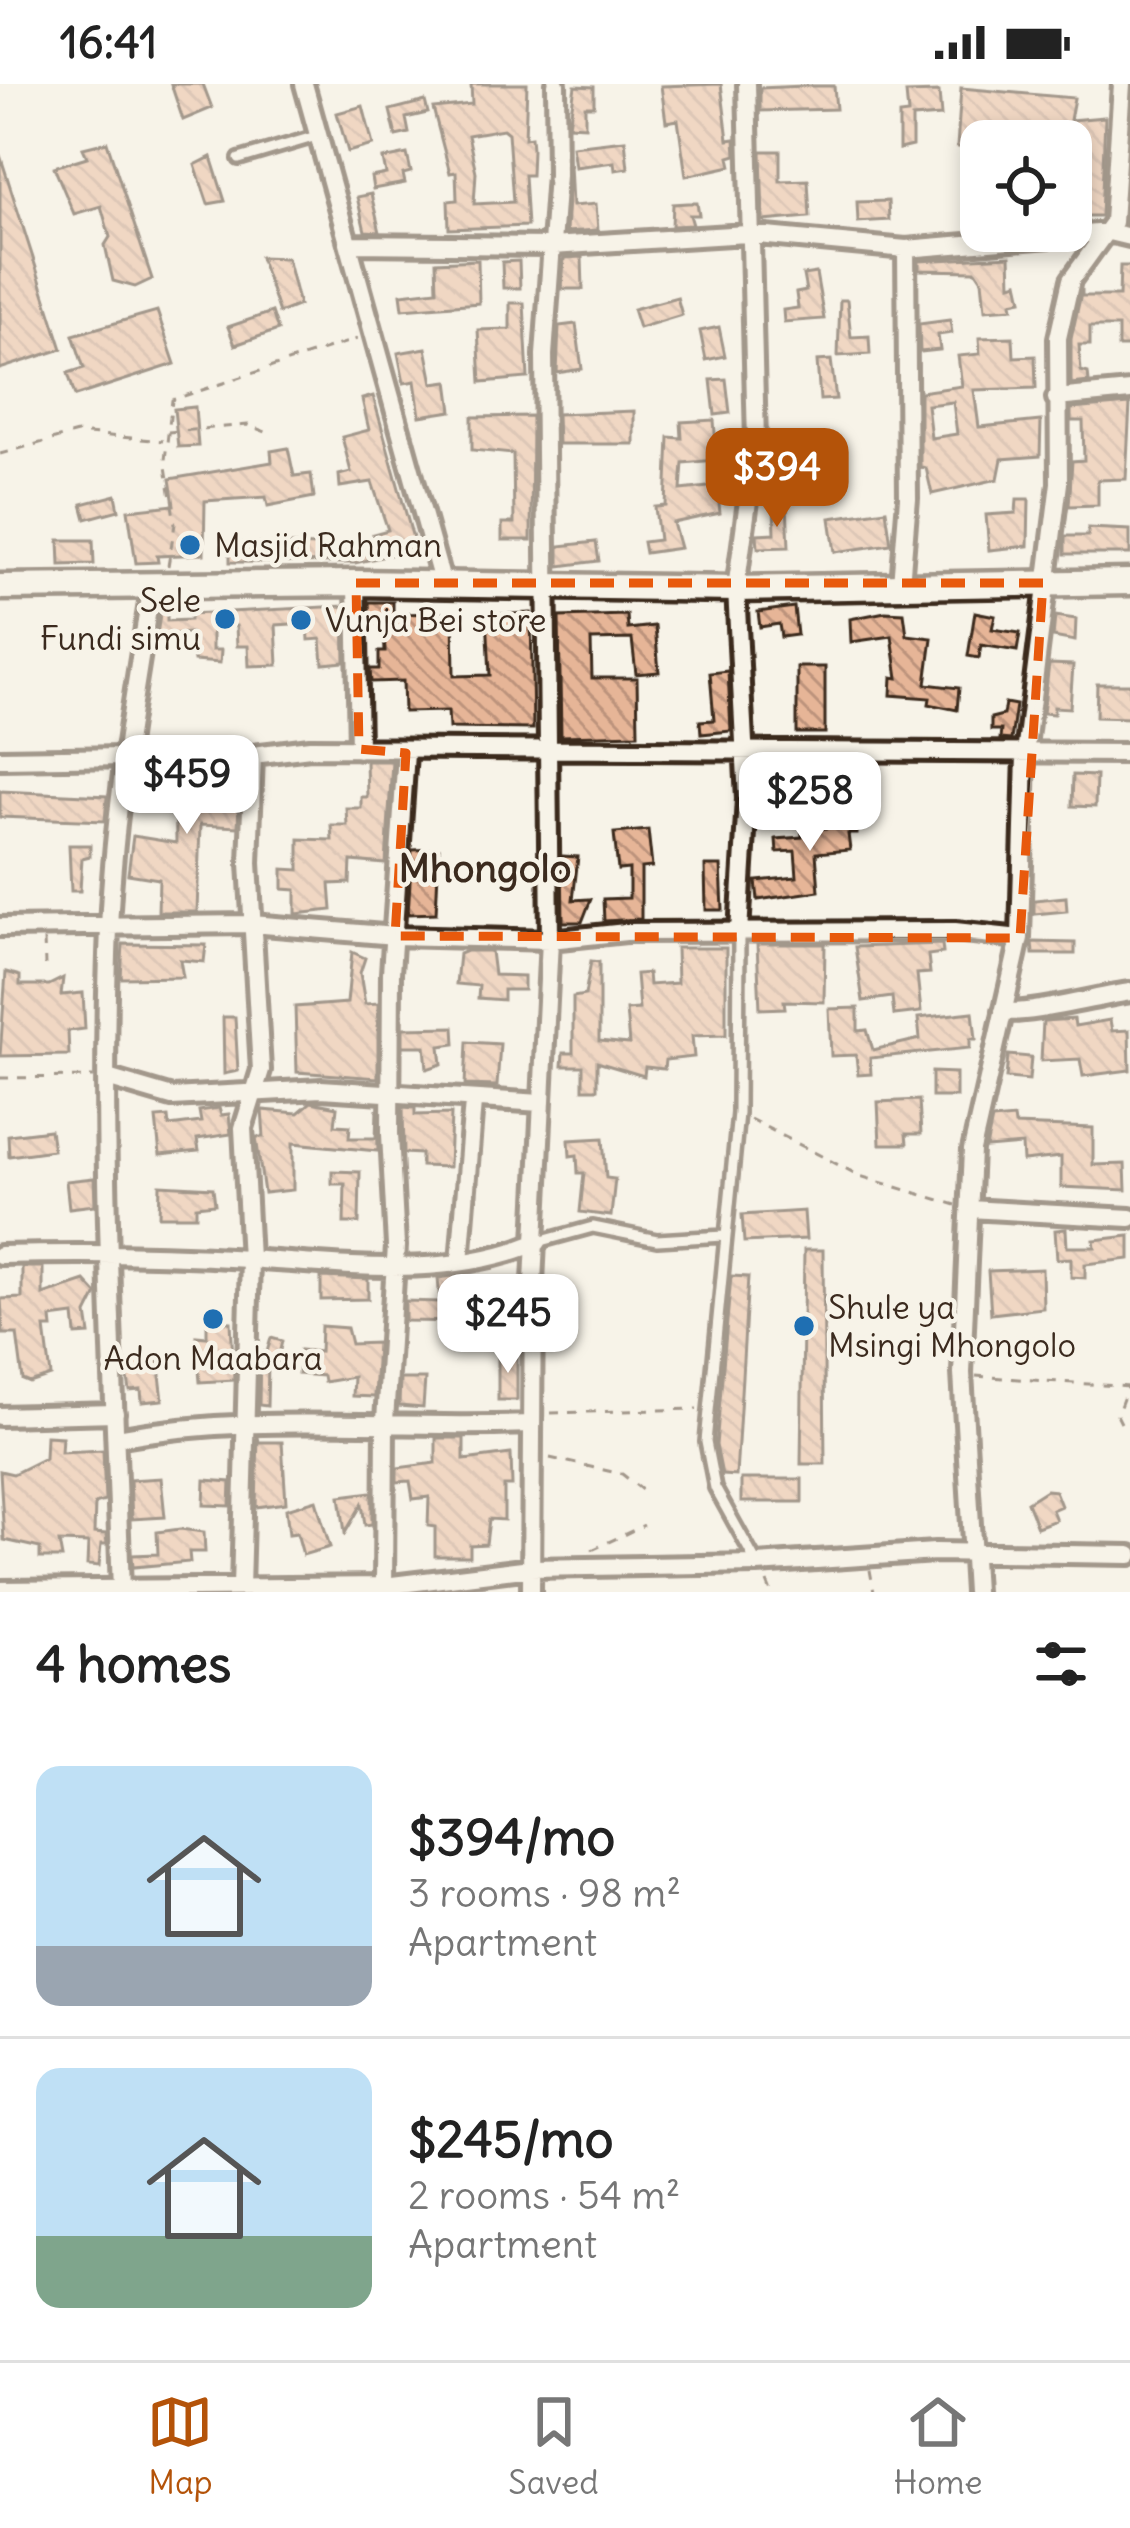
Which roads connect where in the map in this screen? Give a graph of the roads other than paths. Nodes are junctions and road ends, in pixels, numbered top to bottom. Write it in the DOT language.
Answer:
graph roads {
  1 [pos="304,84"];
  2 [pos="556,84"];
  3 [pos="746,84"];
  4 [pos="1122,84"];
  5 [pos="320,135"];
  6 [pos="238,159"];
  7 [pos="1109,232"];
  8 [pos="747,234"];
  9 [pos="1130,237"];
  10 [pos="352,244"];
  11 [pos="551,246"];
  12 [pos="906,249"];
  13 [pos="1130,392"];
  14 [pos="1056,398"];
  15 [pos="1130,582"];
  16 [pos="356,583"];
  17 [pos="1043,583"];
  18 [pos="902,584"];
  19 [pos="157,585"];
  20 [pos="443,585"];
  21 [pos="0,586"];
  22 [pos="543,589"];
  23 [pos="736,589"];
  24 [pos="359,749"];
  25 [pos="551,752"];
  26 [pos="744,752"];
  27 [pos="406,753"];
  28 [pos="1130,753"];
  29 [pos="1025,754"];
  30 [pos="124,755"];
  31 [pos="253,755"];
  32 [pos="0,758"];
  33 [pos="252,924"];
  34 [pos="109,925"];
  35 [pos="0,927"];
  36 [pos="739,932"];
  37 [pos="395,936"];
  38 [pos="1020,938"];
  39 [pos="550,940"];
  40 [pos="1130,992"];
  41 [pos="1003,1011"];
  42 [pos="106,1078"];
  43 [pos="254,1089"];
  44 [pos="392,1094"];
  45 [pos="473,1102"];
  46 [pos="541,1103"];
  47 [pos="969,1209"];
  48 [pos="1130,1218"];
  49 [pos="724,1236"];
  50 [pos="538,1242"];
  51 [pos="108,1252"];
  52 [pos="0,1255"];
  53 [pos="250,1259"];
  54 [pos="460,1262"];
  55 [pos="394,1264"];
  56 [pos="115,1413"];
  57 [pos="0,1416"];
  58 [pos="531,1417"];
  59 [pos="385,1421"];
  60 [pos="244,1423"];
  61 [pos="116,1438"];
  62 [pos="974,1555"];
  63 [pos="1130,1555"];
  64 [pos="758,1564"];
  65 [pos="531,1568"];
  66 [pos="241,1588"];
  67 [pos="384,1589"];
  68 [pos="0,1590"];
  69 [pos="122,1591"];
  70 [pos="531,1592"];
  71 [pos="975,1592"];
  1 -- 5 [label="street"];
  2 -- 11 [label="street"];
  3 -- 8 [label="street"];
  4 -- 7 [label="street"];
  5 -- 6 [label="lane"];
  5 -- 10 [label="street"];
  7 -- 9 [label="street"];
  7 -- 12 [label="street"];
  7 -- 14 [label="street"];
  8 -- 11 [label="street"];
  8 -- 12 [label="street"];
  8 -- 23 [label="street"];
  10 -- 11 [label="street"];
  10 -- 20 [label="street"];
  11 -- 22 [label="street"];
  12 -- 18 [label="street"];
  13 -- 14 [label="street"];
  14 -- 17 [label="street"];
  15 -- 17 [label="street"];
  16 -- 19 [label="street"];
  16 -- 20 [label="street"];
  16 -- 24 [label="street"];
  17 -- 18 [label="street"];
  17 -- 29 [label="street"];
  18 -- 23 [label="street"];
  19 -- 21 [label="street"];
  19 -- 30 [label="street"];
  20 -- 22 [label="street"];
  22 -- 23 [label="street"];
  22 -- 25 [label="street"];
  23 -- 26 [label="street"];
  24 -- 27 [label="street"];
  24 -- 31 [label="street"];
  25 -- 26 [label="street"];
  25 -- 27 [label="street"];
  25 -- 39 [label="street"];
  26 -- 29 [label="street"];
  26 -- 36 [label="street"];
  27 -- 37 [label="street"];
  28 -- 29 [label="street"];
  29 -- 38 [label="street"];
  30 -- 31 [label="street"];
  30 -- 32 [label="street"];
  30 -- 34 [label="street"];
  31 -- 33 [label="street"];
  33 -- 34 [label="street"];
  33 -- 37 [label="street"];
  33 -- 43 [label="street"];
  34 -- 35 [label="street"];
  34 -- 42 [label="street"];
  36 -- 38 [label="street"];
  36 -- 39 [label="street"];
  36 -- 49 [label="lane"];
  37 -- 39 [label="street"];
  37 -- 44 [label="street"];
  38 -- 41 [label="street"];
  39 -- 46 [label="street"];
  40 -- 41 [label="street"];
  41 -- 47 [label="street"];
  42 -- 43 [label="street"];
  42 -- 51 [label="street"];
  43 -- 44 [label="street"];
  43 -- 53 [label="street"];
  44 -- 45 [label="street"];
  44 -- 55 [label="street"];
  45 -- 46 [label="street"];
  45 -- 54 [label="street"];
  46 -- 50 [label="street"];
  47 -- 48 [label="street"];
  47 -- 62 [label="street"];
  49 -- 50 [label="lane"];
  49 -- 64 [label="lane"];
  50 -- 54 [label="street"];
  50 -- 58 [label="street"];
  51 -- 52 [label="street"];
  51 -- 53 [label="street"];
  51 -- 56 [label="street"];
  53 -- 55 [label="street"];
  53 -- 60 [label="street"];
  54 -- 55 [label="street"];
  55 -- 59 [label="street"];
  56 -- 57 [label="street"];
  56 -- 61 [label="street"];
  58 -- 59 [label="street"];
  58 -- 65 [label="street"];
  59 -- 60 [label="street"];
  59 -- 67 [label="street"];
  60 -- 61 [label="street"];
  60 -- 66 [label="street"];
  61 -- 69 [label="street"];
  62 -- 63 [label="street"];
  62 -- 64 [label="street"];
  62 -- 71 [label="street"];
  64 -- 65 [label="street"];
  65 -- 67 [label="street"];
  65 -- 70 [label="street"];
  66 -- 67 [label="street"];
  66 -- 69 [label="street"];
  68 -- 69 [label="street"];
}
